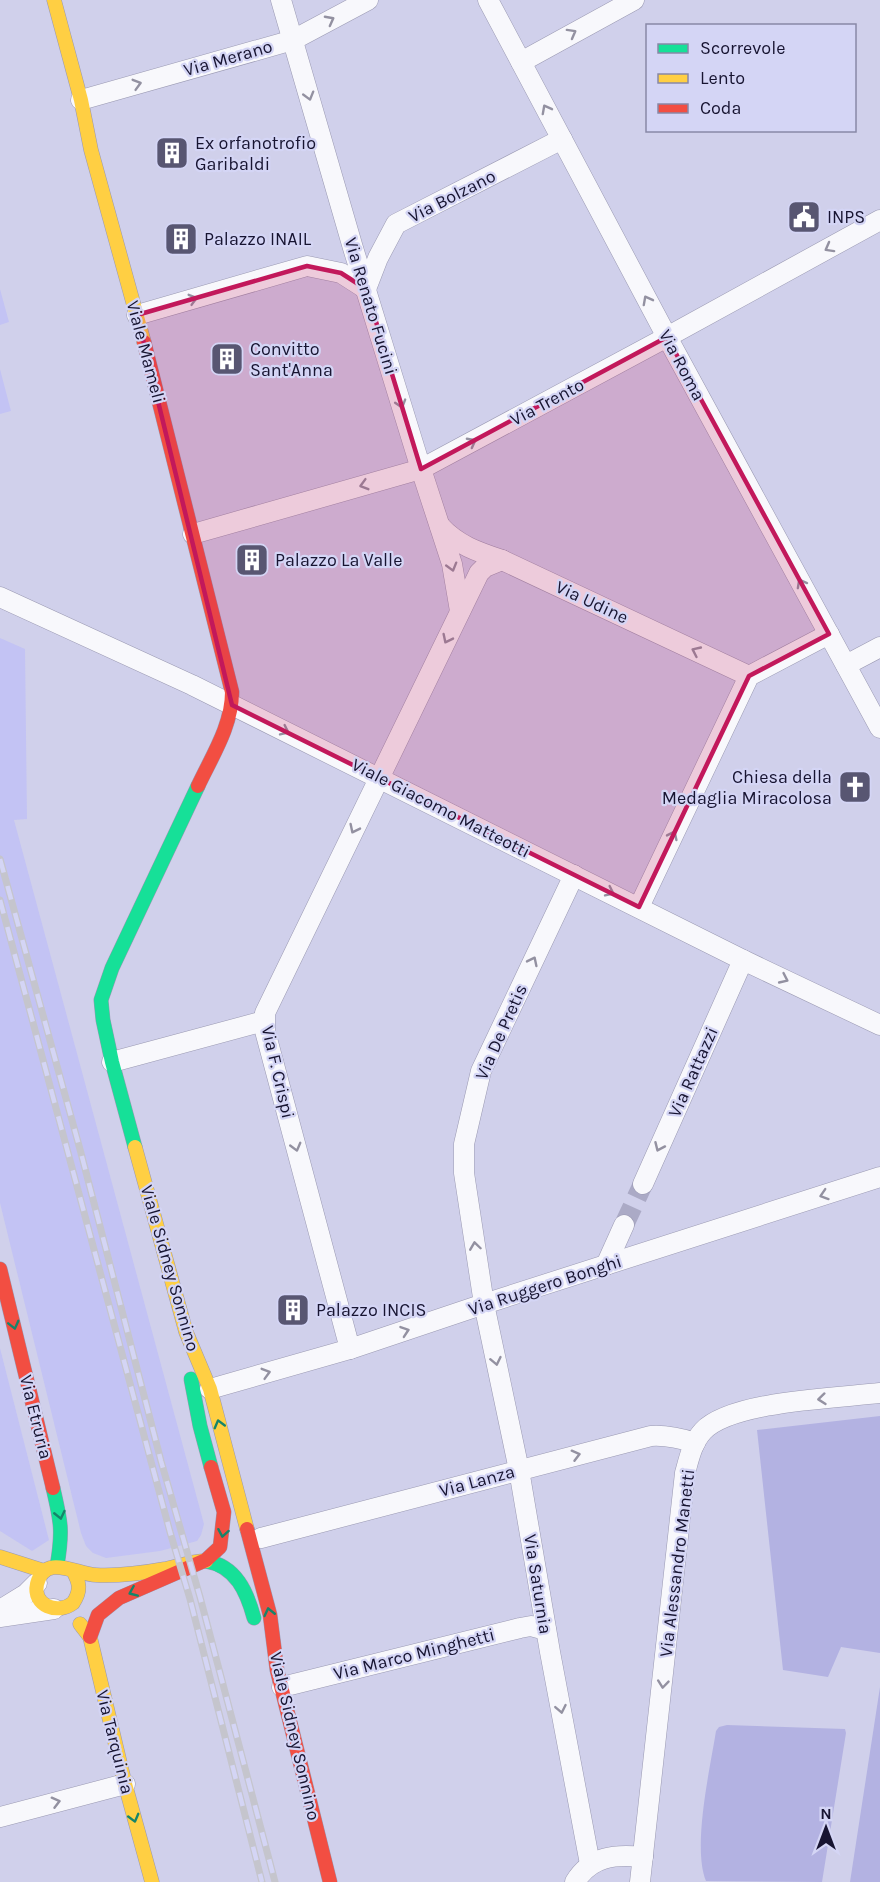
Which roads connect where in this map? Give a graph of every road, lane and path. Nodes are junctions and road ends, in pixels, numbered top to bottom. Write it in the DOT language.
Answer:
graph roads {
  1 [pos="54,0"];
  2 [pos="281,0"];
  3 [pos="368,0"];
  4 [pos="488,0"];
  5 [pos="634,0"];
  6 [pos="292,40"];
  7 [pos="521,62"];
  8 [pos="81,100"];
  9 [pos="562,139"];
  10 [pos="880,220"];
  11 [pos="366,289"];
  12 [pos="137,315"];
  13 [pos="667,338"];
  14 [pos="421,470"];
  15 [pos="439,524"];
  16 [pos="193,534"];
  17 [pos="502,560"];
  18 [pos="0,597"];
  19 [pos="460,611"];
  20 [pos="828,634"];
  21 [pos="880,647"];
  22 [pos="846,665"];
  23 [pos="749,676"];
  24 [pos="232,705"];
  25 [pos="880,728"];
  26 [pos="380,777"];
  27 [pos="574,875"];
  28 [pos="639,907"];
  29 [pos="743,960"];
  30 [pos="264,1022"];
  31 [pos="880,1025"];
  32 [pos="112,1062"];
  33 [pos="880,1176"];
  34 [pos="642,1184"];
  35 [pos="624,1225"];
  36 [pos="606,1265"];
  37 [pos="0,1269"];
  38 [pos="484,1304"];
  39 [pos="186,1332"];
  40 [pos="350,1349"];
  41 [pos="210,1389"];
  42 [pos="880,1393"];
  43 [pos="695,1443"];
  44 [pos="519,1470"];
  45 [pos="261,1538"];
  46 [pos="0,1557"];
  47 [pos="206,1560"];
  48 [pos="73,1571"];
  49 [pos="46,1573"];
  50 [pos="61,1609"];
  51 [pos="0,1610"];
  52 [pos="0,1617"];
  53 [pos="546,1630"];
  54 [pos="90,1637"];
  55 [pos="279,1678"];
  56 [pos="125,1784"];
  57 [pos="0,1817"];
  58 [pos="644,1857"];
  59 [pos="590,1864"];
  60 [pos="152,1882"];
  61 [pos="330,1882"];
  62 [pos="575,1882"];
  63 [pos="640,1882"];
  1 -- 8 [label="street, Viale Mameli"];
  2 -- 6 [label="street, Via Renato Fucini"];
  6 -- 3 [label="street, Via Merano, one-way"];
  4 -- 7 [label="street, Via Roma"];
  7 -- 5 [label="street, one-way"];
  8 -- 6 [label="street, Via Merano, one-way"];
  6 -- 11 [label="street, Via Renato Fucini, one-way"];
  9 -- 7 [label="street, Via Roma, one-way"];
  8 -- 12 [label="street, Viale Mameli"];
  9 -- 11 [label="street, Via Bolzano"];
  13 -- 9 [label="street, Via Roma, one-way"];
  10 -- 13 [label="street, Via Trento, one-way"];
  12 -- 11 [label="street, one-way"];
  11 -- 14 [label="street, Via Renato Fucini, one-way"];
  12 -- 16 [label="street, Viale Mameli"];
  14 -- 13 [label="street, Via Trento, one-way"];
  20 -- 13 [label="street, Via Roma, one-way"];
  14 -- 15 [label="street, Via Renato Fucini"];
  14 -- 16 [label="street, Via Trento, one-way"];
  15 -- 17 [label="street, Via Udine"];
  15 -- 19 [label="street, Via Renato Fucini, one-way"];
  16 -- 24 [label="street, Viale Mameli"];
  17 -- 19 [label="street"];
  23 -- 17 [label="street, Via Udine, one-way"];
  18 -- 24 [label="street, Viale Giacomo Matteotti"];
  19 -- 26 [label="street, one-way"];
  20 -- 22 [label="street, Via Roma"];
  20 -- 23 [label="street"];
  21 -- 22 [label="street"];
  22 -- 25 [label="street, Via Roma"];
  28 -- 23 [label="street, one-way"];
  24 -- 26 [label="street, Viale Giacomo Matteotti, one-way"];
  24 -- 32 [label="street, Viale Sidney Sonnino"];
  26 -- 27 [label="street, Viale Giacomo Matteotti"];
  26 -- 30 [label="street, Via F. Crispi, one-way"];
  27 -- 28 [label="street, Viale Giacomo Matteotti, one-way"];
  38 -- 27 [label="street, Via De Pretis, one-way"];
  28 -- 29 [label="street, Viale Giacomo Matteotti"];
  29 -- 31 [label="street, Viale Giacomo Matteotti, one-way"];
  29 -- 34 [label="street, Via Rattazzi, one-way"];
  30 -- 32 [label="street"];
  30 -- 40 [label="street, Via F. Crispi, one-way"];
  32 -- 39 [label="street, Viale Sidney Sonnino"];
  33 -- 36 [label="street, Via Ruggero Bonghi, one-way"];
  35 -- 36 [label="street"];
  36 -- 38 [label="street, Via Ruggero Bonghi"];
  37 -- 49 [label="street, Via Etruria, one-way"];
  40 -- 38 [label="street, Via Ruggero Bonghi, one-way"];
  38 -- 44 [label="street, Via Saturnia, one-way"];
  39 -- 41 [label="street, Viale Sidney Sonnino"];
  39 -- 47 [label="street, one-way"];
  41 -- 40 [label="street, Via Ruggero Bonghi, one-way"];
  55 -- 41 [label="street, Viale Sidney Sonnino, one-way"];
  42 -- 43 [label="street, Via Alessandro Manetti, one-way"];
  44 -- 43 [label="street, Via Lanza, one-way"];
  43 -- 58 [label="street, Via Alessandro Manetti, one-way"];
  44 -- 45 [label="street, Via Lanza"];
  44 -- 53 [label="street, Via Saturnia"];
  46 -- 49 [label="street"];
  47 -- 48 [label="street"];
  47 -- 54 [label="street, one-way"];
  47 -- 55 [label="street"];
  48 -- 49 [label="street"];
  48 -- 50 [label="street"];
  49 -- 50 [label="street"];
  49 -- 51 [label="street"];
  50 -- 52 [label="street"];
  50 -- 54 [label="street, Via Tarquinia"];
  53 -- 55 [label="street, Via Marco Minghetti"];
  53 -- 59 [label="street, Via Saturnia, one-way"];
  54 -- 56 [label="street, Via Tarquinia"];
  55 -- 61 [label="street, Viale Sidney Sonnino"];
  57 -- 56 [label="street, one-way"];
  56 -- 60 [label="street, Via Tarquinia, one-way"];
  58 -- 59 [label="street"];
  58 -- 63 [label="street, Via Alessandro Manetti"];
  59 -- 62 [label="street"];
}
